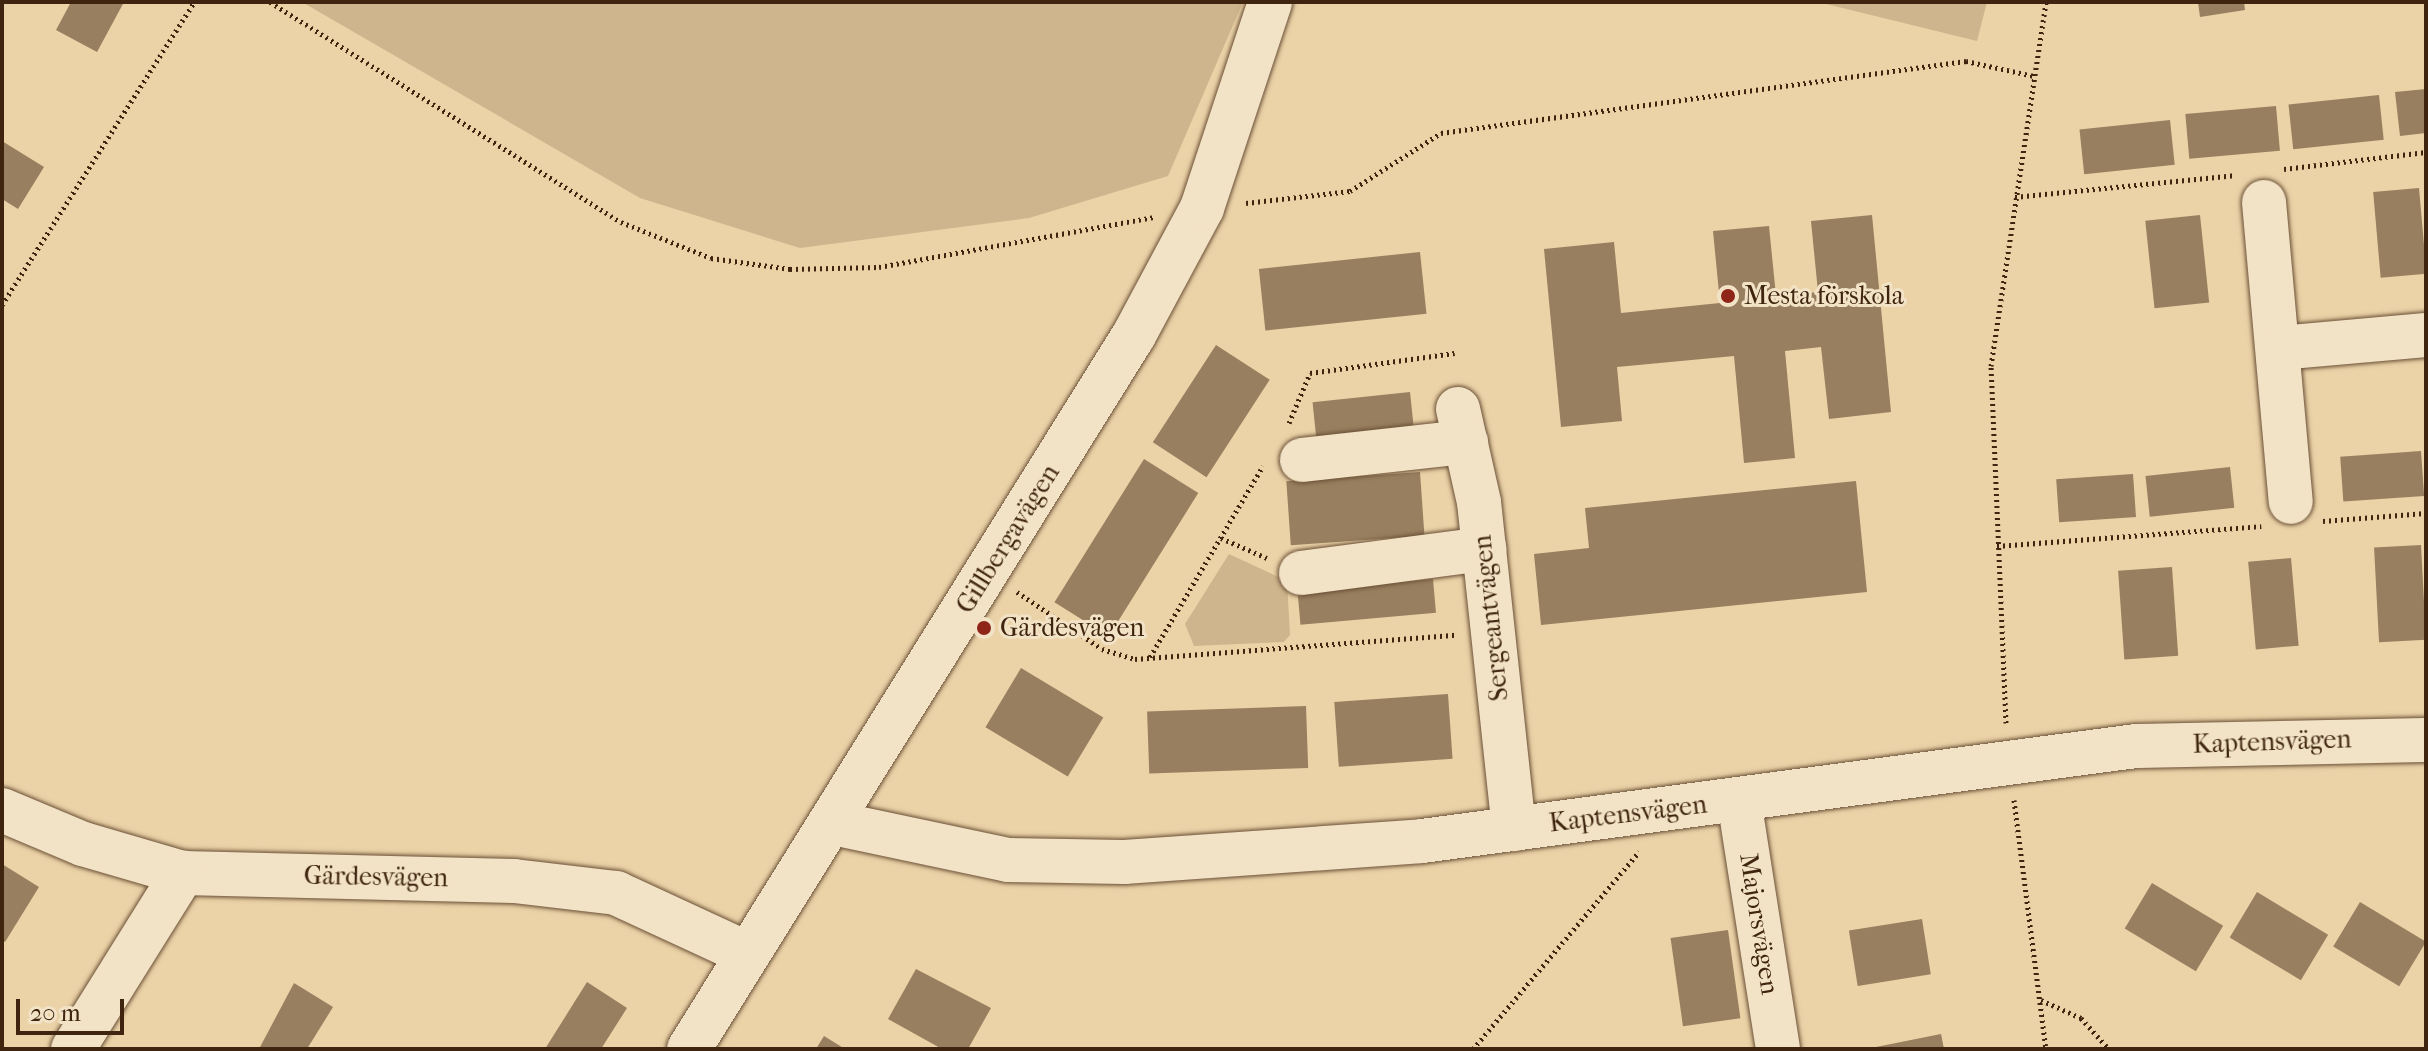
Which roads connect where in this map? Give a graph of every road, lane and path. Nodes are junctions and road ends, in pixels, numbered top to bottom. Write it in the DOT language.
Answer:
graph roads {
  1 [pos="194,2"];
  2 [pos="270,2"];
  3 [pos="1270,2"];
  4 [pos="2046,2"];
  5 [pos="2034,76"];
  6 [pos="2426,152"];
  7 [pos="2262,182"];
  8 [pos="2015,197"];
  9 [pos="1202,208"];
  10 [pos="2,305"];
  11 [pos="2426,335"];
  12 [pos="2280,348"];
  13 [pos="1302,460"];
  14 [pos="2426,513"];
  15 [pos="2291,516"];
  16 [pos="1221,538"];
  17 [pos="1997,546"];
  18 [pos="1484,549"];
  19 [pos="988,572"];
  20 [pos="1301,573"];
  21 [pos="1493,632"];
  22 [pos="2426,740"];
  23 [pos="2009,760"];
  24 [pos="1739,800"];
  25 [pos="2,810"];
  26 [pos="1643,812"];
  27 [pos="833,823"];
  28 [pos="1514,829"];
  29 [pos="183,873"];
  30 [pos="746,953"];
  31 [pos="2041,1000"];
  32 [pos="73,1049"];
  33 [pos="689,1049"];
  34 [pos="1473,1049"];
  35 [pos="1778,1049"];
  36 [pos="2046,1049"];
  37 [pos="2109,1049"];
  1 -- 10 [label="path"];
  2 -- 9 [label="path"];
  3 -- 9 [label="street, Gillbergavägen"];
  4 -- 5 [label="path"];
  5 -- 8 [label="path"];
  5 -- 9 [label="path"];
  6 -- 7 [label="path"];
  7 -- 8 [label="path"];
  7 -- 12 [label="street"];
  8 -- 17 [label="path"];
  9 -- 19 [label="street, Gillbergavägen"];
  11 -- 12 [label="street"];
  12 -- 15 [label="street"];
  13 -- 18 [label="street, Sergeantvägen"];
  14 -- 15 [label="path"];
  15 -- 17 [label="path"];
  16 -- 20 [label="path"];
  17 -- 23 [label="path"];
  18 -- 20 [label="street"];
  18 -- 21 [label="street, Sergeantvägen"];
  19 -- 21 [label="path"];
  19 -- 27 [label="street, Gillbergavägen"];
  21 -- 28 [label="street, Sergeantvägen"];
  22 -- 23 [label="street, Kaptensvägen"];
  23 -- 24 [label="street, Kaptensvägen"];
  23 -- 31 [label="path"];
  24 -- 26 [label="street, Kaptensvägen"];
  24 -- 35 [label="street, Majorsvägen"];
  25 -- 29 [label="street, Gärdesvägen"];
  26 -- 28 [label="street, Kaptensvägen"];
  26 -- 34 [label="path"];
  27 -- 28 [label="street, Kaptensvägen"];
  27 -- 30 [label="street, Gillbergavägen"];
  29 -- 30 [label="street, Gärdesvägen"];
  29 -- 32 [label="street"];
  30 -- 33 [label="street, Gillbergavägen"];
  31 -- 36 [label="path"];
  31 -- 37 [label="path"];
}
